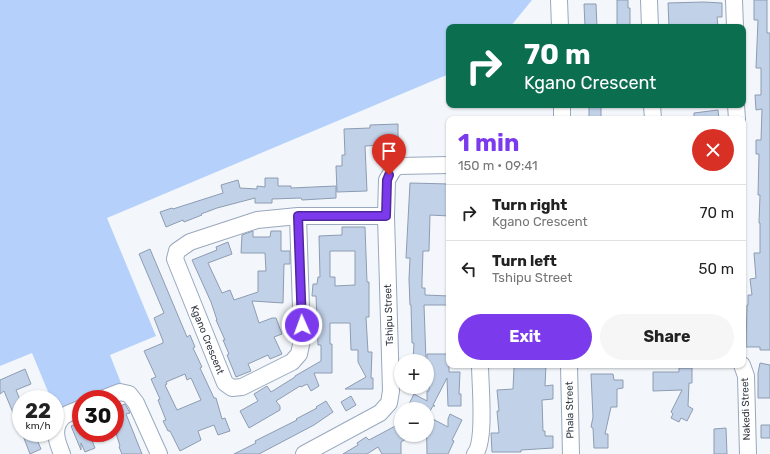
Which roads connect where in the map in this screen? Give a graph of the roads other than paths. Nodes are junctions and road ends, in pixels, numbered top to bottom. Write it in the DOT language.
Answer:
graph roads {
  1 [pos="559,0"];
  2 [pos="649,0"];
  3 [pos="734,0"];
  4 [pos="560,24"];
  5 [pos="650,24"];
  6 [pos="735,24"];
  7 [pos="446,165"];
  8 [pos="298,216"];
  9 [pos="386,216"];
  10 [pos="480,368"];
  11 [pos="570,368"];
  12 [pos="743,368"];
  13 [pos="124,393"];
  14 [pos="72,412"];
  15 [pos="62,454"];
  16 [pos="159,454"];
  17 [pos="304,454"];
  18 [pos="475,454"];
  19 [pos="571,454"];
  20 [pos="748,454"];
  1 -- 4 [label="street"];
  2 -- 5 [label="street"];
  3 -- 6 [label="street"];
  7 -- 9 [label="street, Tshipu Street"];
  8 -- 8 [label="street, Kgano Crescent"];
  8 -- 9 [label="street, Kgano Crescent"];
  9 -- 17 [label="street, Tshipu Street"];
  10 -- 18 [label="street"];
  11 -- 19 [label="street, Phala Street"];
  12 -- 20 [label="street, Nakedi Street"];
  13 -- 16 [label="street"];
  14 -- 15 [label="street"];
}
